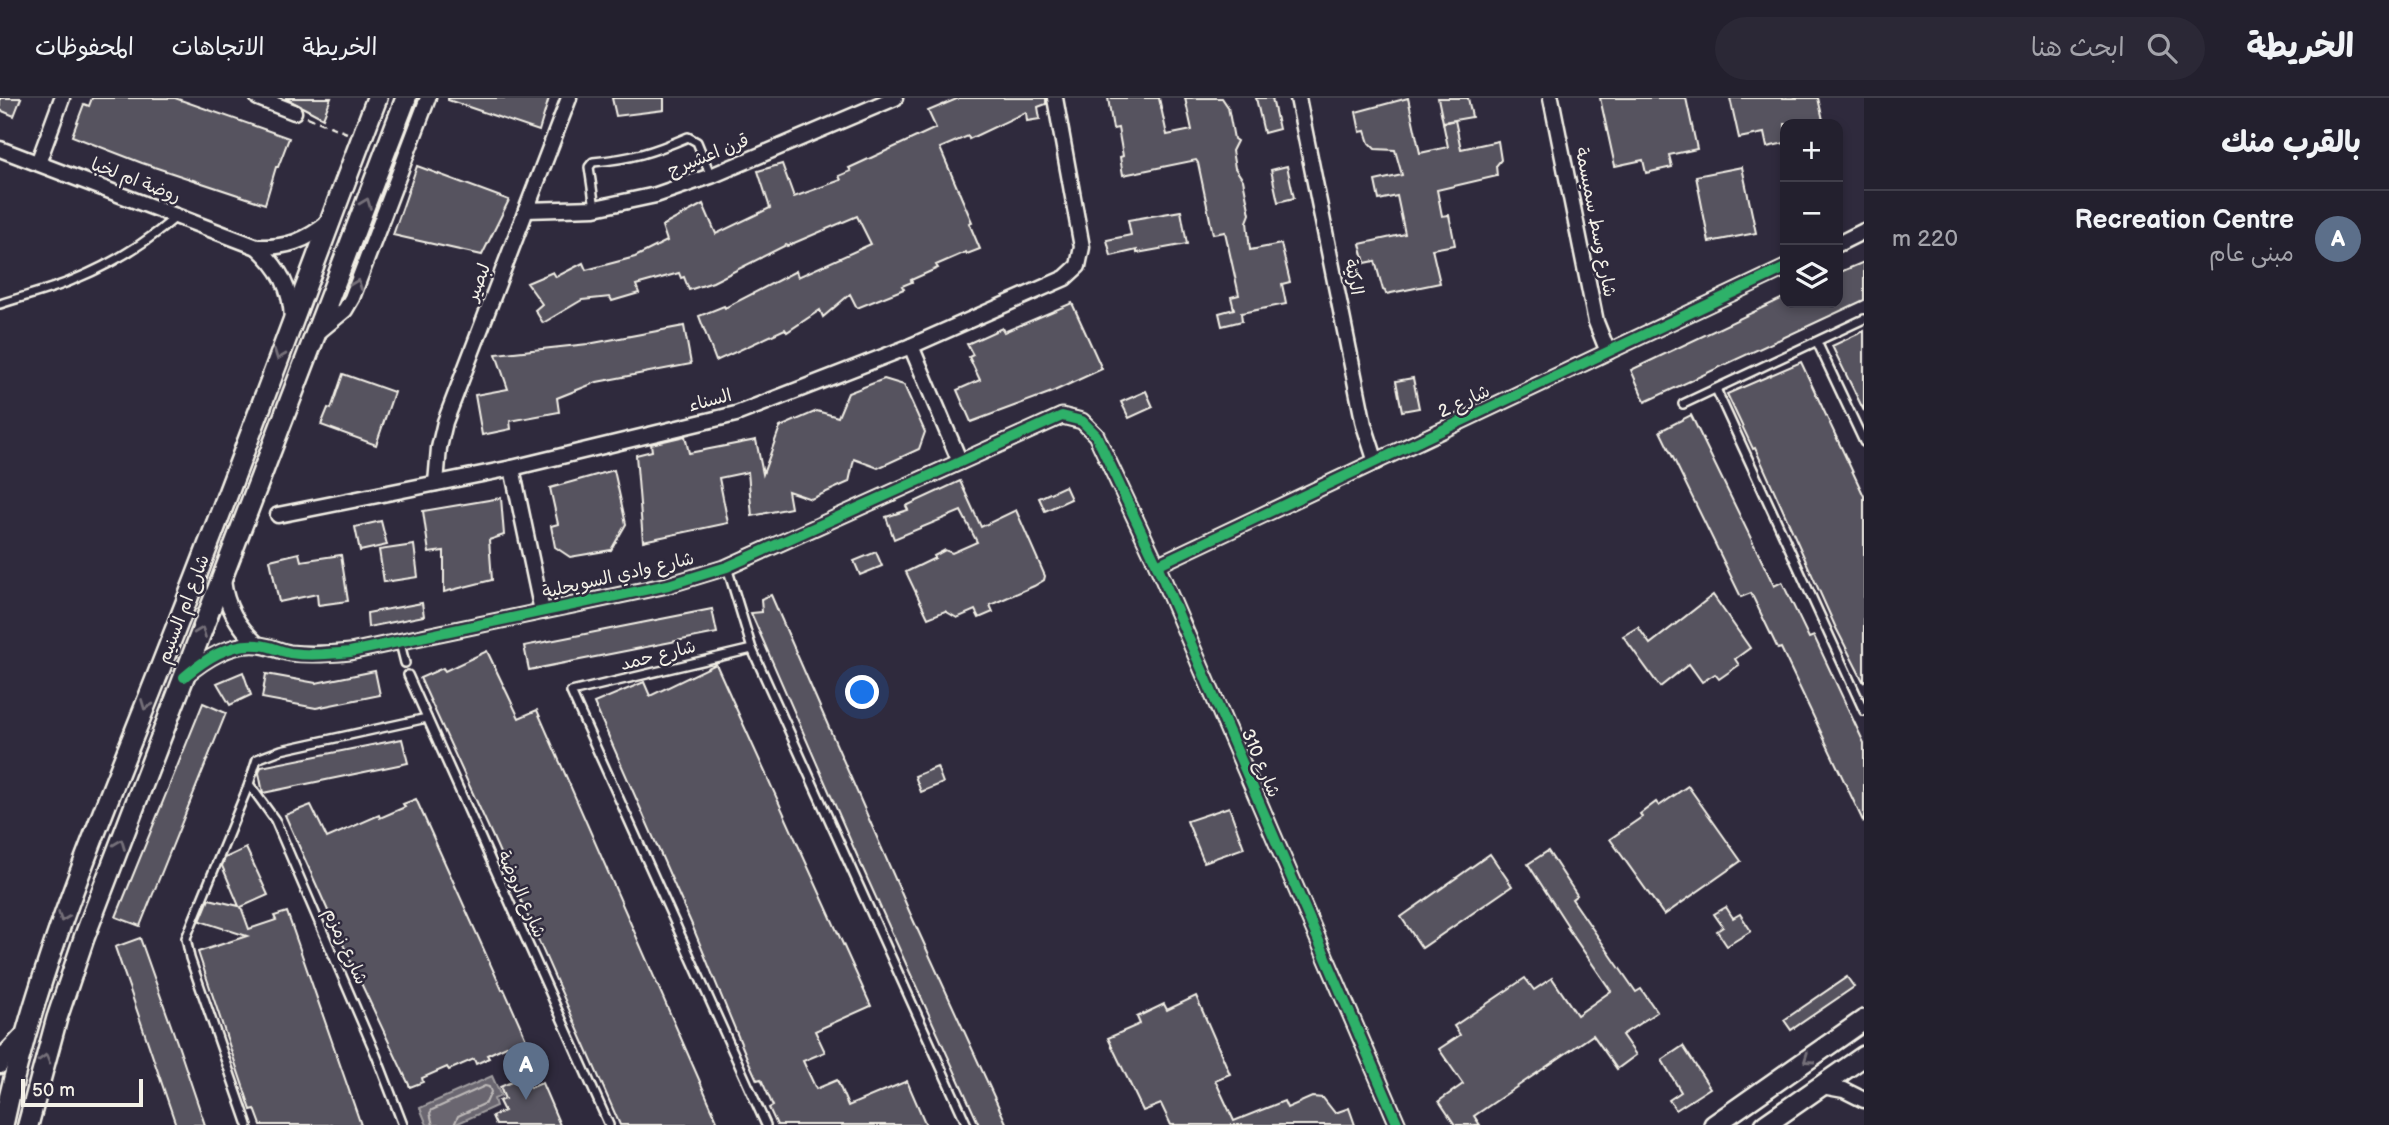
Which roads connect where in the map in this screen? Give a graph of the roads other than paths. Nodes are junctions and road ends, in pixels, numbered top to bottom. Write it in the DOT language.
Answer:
graph roads {
  1 [pos="62,98"];
  2 [pos="258,98"];
  3 [pos="377,98"];
  4 [pos="406,98"];
  5 [pos="428,98"];
  6 [pos="569,98"];
  7 [pos="895,98"];
  8 [pos="1055,98"];
  9 [pos="1298,98"];
  10 [pos="1551,98"];
  11 [pos="294,112"];
  12 [pos="0,149"];
  13 [pos="38,163"];
  14 [pos="711,176"];
  15 [pos="595,208"];
  16 [pos="526,209"];
  17 [pos="176,216"];
  18 [pos="329,222"];
  19 [pos="1864,231"];
  20 [pos="1843,242"];
  21 [pos="257,247"];
  22 [pos="1780,270"];
  23 [pos="0,304"];
  24 [pos="1864,319"];
  25 [pos="292,322"];
  26 [pos="315,335"];
  27 [pos="1817,342"];
  28 [pos="911,346"];
  29 [pos="1608,352"];
  30 [pos="1716,389"];
  31 [pos="1683,404"];
  32 [pos="1082,421"];
  33 [pos="1863,438"];
  34 [pos="960,462"];
  35 [pos="1376,462"];
  36 [pos="512,468"];
  37 [pos="436,483"];
  38 [pos="278,515"];
  39 [pos="1157,565"];
  40 [pos="727,567"];
  41 [pos="222,575"];
  42 [pos="542,611"];
  43 [pos="400,643"];
  44 [pos="257,644"];
  45 [pos="752,649"];
  46 [pos="405,663"];
  47 [pos="408,675"];
  48 [pos="184,677"];
  49 [pos="1864,711"];
  50 [pos="427,718"];
  51 [pos="250,784"];
  52 [pos="1864,1020"];
  53 [pos="26,1031"];
  54 [pos="1864,1056"];
  55 [pos="0,1066"];
  56 [pos="1822,1086"];
  57 [pos="1864,1101"];
  58 [pos="3,1125"];
  59 [pos="29,1125"];
  60 [pos="248,1125"];
  61 [pos="403,1125"];
  62 [pos="609,1125"];
  63 [pos="766,1125"];
  64 [pos="967,1125"];
  65 [pos="1398,1125"];
  66 [pos="1714,1125"];
  67 [pos="1765,1125"];
  1 -- 13 [label="street"];
  2 -- 11 [label="street"];
  3 -- 18 [label="main road, شارع ام السنيم"];
  26 -- 4 [label="main road, شارع ام السنيم, one-way"];
  26 -- 5 [label="street, شارع ام السنيم, one-way"];
  6 -- 16 [label="street, لبصير"];
  7 -- 14 [label="street, قرن اعشيرج"];
  8 -- 28 [label="street, السناء"];
  9 -- 35 [label="street, الركيّة"];
  10 -- 29 [label="street, شارع وسط سميسمة"];
  12 -- 13 [label="street, روضة ام لخبا"];
  13 -- 17 [label="street, روضة ام لخبا"];
  14 -- 15 [label="street, قرن اعشيرج"];
  14 -- 15 [label="lane"];
  15 -- 16 [label="street, قرن اعشيرج"];
  16 -- 37 [label="street, لبصير"];
  17 -- 21 [label="street, روضة ام لخبا"];
  17 -- 23 [label="lane"];
  18 -- 21 [label="street, روضة ام لخبا"];
  18 -- 25 [label="main road, شارع ام السنيم"];
  19 -- 20 [label="street"];
  21 -- 25 [label="street, روضة ام لخبا"];
  22 -- 29 [label="street, شارع 2"];
  24 -- 27 [label="lane"];
  25 -- 53 [label="main road, شارع ام السنيم, one-way"];
  26 -- 41 [label="main road, شارع ام السنيم"];
  27 -- 30 [label="lane"];
  27 -- 33 [label="lane"];
  28 -- 34 [label="street"];
  28 -- 36 [label="street, السناء"];
  29 -- 35 [label="street, شارع 2"];
  30 -- 31 [label="lane"];
  30 -- 49 [label="lane"];
  32 -- 34 [label="street, شارع وادي السويحلية"];
  32 -- 39 [label="street, شارع 310"];
  34 -- 40 [label="street, شارع وادي السويحلية"];
  35 -- 39 [label="street, شارع 2"];
  36 -- 37 [label="street, السناء"];
  36 -- 42 [label="street"];
  37 -- 38 [label="street, السناء"];
  39 -- 65 [label="street, شارع 310"];
  40 -- 42 [label="street, شارع وادي السويحلية"];
  40 -- 45 [label="lane"];
  41 -- 44 [label="street"];
  48 -- 41 [label="main road, شارع ام السنيم, one-way"];
  42 -- 43 [label="street, شارع وادي السويحلية"];
  43 -- 44 [label="street, شارع وادي السويحلية"];
  43 -- 46 [label="lane"];
  44 -- 48 [label="street, شارع وادي السويحلية"];
  45 -- 63 [label="lane, شارع حمد"];
  45 -- 64 [label="lane"];
  47 -- 50 [label="lane, شارع الروضة"];
  59 -- 48 [label="main road, شارع ام السنيم, one-way"];
  50 -- 51 [label="lane"];
  50 -- 62 [label="lane, شارع الروضة"];
  51 -- 60 [label="lane"];
  51 -- 61 [label="lane, شارع زمزم"];
  52 -- 66 [label="main road, one-way"];
  53 -- 55 [label="street"];
  53 -- 58 [label="main road, شارع ام السنيم"];
  54 -- 56 [label="main road"];
  56 -- 57 [label="street"];
  56 -- 67 [label="main road"];
}
